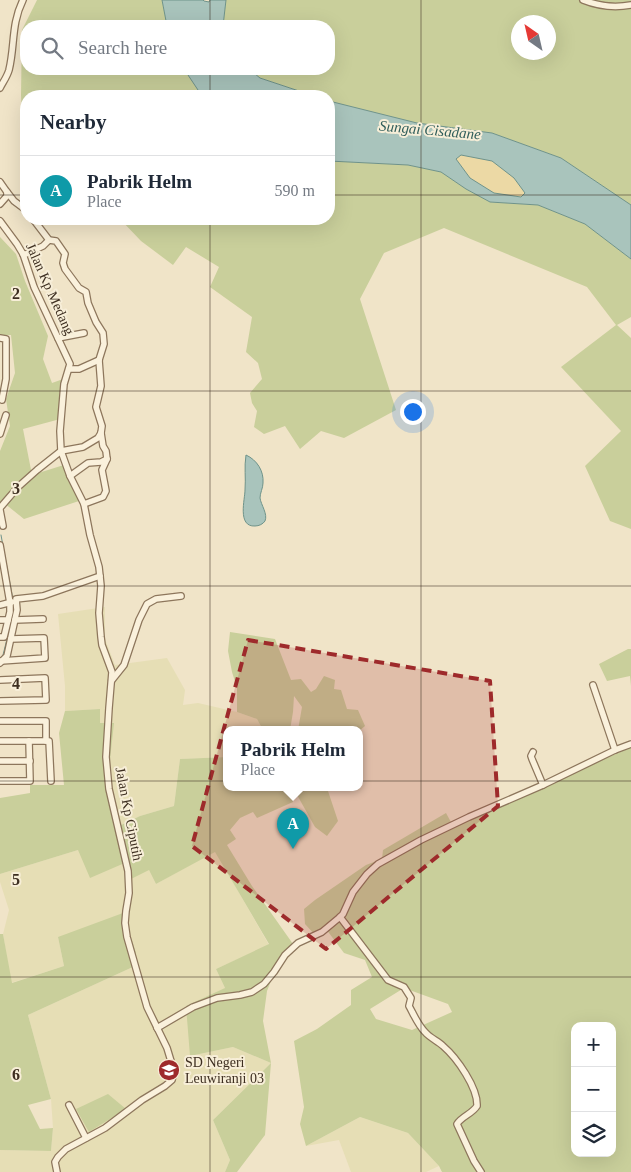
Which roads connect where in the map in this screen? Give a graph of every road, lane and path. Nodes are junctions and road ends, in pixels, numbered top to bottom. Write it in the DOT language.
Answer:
graph roads {
  1 [pos="23,0"];
  2 [pos="582,0"];
  3 [pos="631,5"];
  4 [pos="0,86"];
  5 [pos="0,182"];
  6 [pos="7,192"];
  7 [pos="0,204"];
  8 [pos="20,206"];
  9 [pos="0,221"];
  10 [pos="38,225"];
  11 [pos="49,240"];
  12 [pos="23,254"];
  13 [pos="84,333"];
  14 [pos="0,338"];
  15 [pos="58,338"];
  16 [pos="3,359"];
  17 [pos="99,360"];
  18 [pos="69,369"];
  19 [pos="3,379"];
  20 [pos="0,400"];
  21 [pos="6,414"];
  22 [pos="102,433"];
  23 [pos="0,434"];
  24 [pos="61,451"];
  25 [pos="107,459"];
  26 [pos="70,476"];
  27 [pos="84,504"];
  28 [pos="0,509"];
  29 [pos="3,526"];
  30 [pos="0,545"];
  31 [pos="2,561"];
  32 [pos="100,576"];
  33 [pos="3,586"];
  34 [pos="181,596"];
  35 [pos="16,599"];
  36 [pos="10,603"];
  37 [pos="0,605"];
  38 [pos="43,618"];
  39 [pos="0,620"];
  40 [pos="12,620"];
  41 [pos="5,638"];
  42 [pos="1,662"];
  43 [pos="0,680"];
  44 [pos="112,680"];
  45 [pos="593,685"];
  46 [pos="0,701"];
  47 [pos="0,721"];
  48 [pos="0,741"];
  49 [pos="29,741"];
  50 [pos="46,741"];
  51 [pos="631,744"];
  52 [pos="616,750"];
  53 [pos="533,752"];
  54 [pos="0,761"];
  55 [pos="30,761"];
  56 [pos="0,781"];
  57 [pos="51,781"];
  58 [pos="543,785"];
  59 [pos="340,918"];
  60 [pos="157,1028"];
  61 [pos="69,1105"];
  62 [pos="86,1138"];
  63 [pos="57,1172"];
  64 [pos="481,1172"];
  1 -- 4 [label="street"];
  2 -- 3 [label="street"];
  5 -- 6 [label="street"];
  6 -- 7 [label="street"];
  6 -- 8 [label="street"];
  9 -- 12 [label="street, Jalan Kp Medang"];
  10 -- 11 [label="street"];
  11 -- 12 [label="street"];
  11 -- 17 [label="street"];
  12 -- 15 [label="street, Jalan Kp Medang"];
  13 -- 15 [label="street"];
  14 -- 16 [label="street"];
  15 -- 18 [label="street, Jalan Kp Medang"];
  16 -- 19 [label="street"];
  17 -- 18 [label="street"];
  17 -- 22 [label="street"];
  18 -- 24 [label="street, Jalan Kp Ciputih"];
  19 -- 20 [label="street"];
  21 -- 23 [label="street"];
  22 -- 24 [label="street"];
  22 -- 25 [label="street"];
  24 -- 26 [label="street, Jalan Kp Ciputih"];
  24 -- 28 [label="street"];
  25 -- 26 [label="street"];
  25 -- 27 [label="street"];
  26 -- 27 [label="street, Jalan Kp Ciputih"];
  27 -- 32 [label="street, Jalan Kp Ciputih"];
  28 -- 29 [label="street"];
  30 -- 31 [label="street"];
  31 -- 33 [label="street"];
  32 -- 35 [label="street"];
  32 -- 44 [label="street, Jalan Kp Ciputih"];
  33 -- 36 [label="street"];
  34 -- 44 [label="street"];
  35 -- 36 [label="street"];
  35 -- 40 [label="street"];
  36 -- 37 [label="street"];
  36 -- 40 [label="street"];
  38 -- 40 [label="street"];
  39 -- 40 [label="street"];
  40 -- 41 [label="street"];
  41 -- 42 [label="street"];
  41 -- 42 [label="street"];
  43 -- 46 [label="street"];
  44 -- 60 [label="street, Jalan Kp Ciputih"];
  45 -- 52 [label="street"];
  47 -- 50 [label="street"];
  48 -- 49 [label="street"];
  49 -- 50 [label="street"];
  49 -- 55 [label="street"];
  50 -- 57 [label="street"];
  51 -- 52 [label="street"];
  52 -- 58 [label="street"];
  53 -- 58 [label="street"];
  54 -- 55 [label="street"];
  55 -- 56 [label="street"];
  58 -- 59 [label="street"];
  59 -- 60 [label="street"];
  59 -- 64 [label="street"];
  60 -- 62 [label="street, Jalan Kp Ciputih"];
  61 -- 62 [label="street"];
  62 -- 63 [label="street, Jalan Kp Ciputih"];
}
